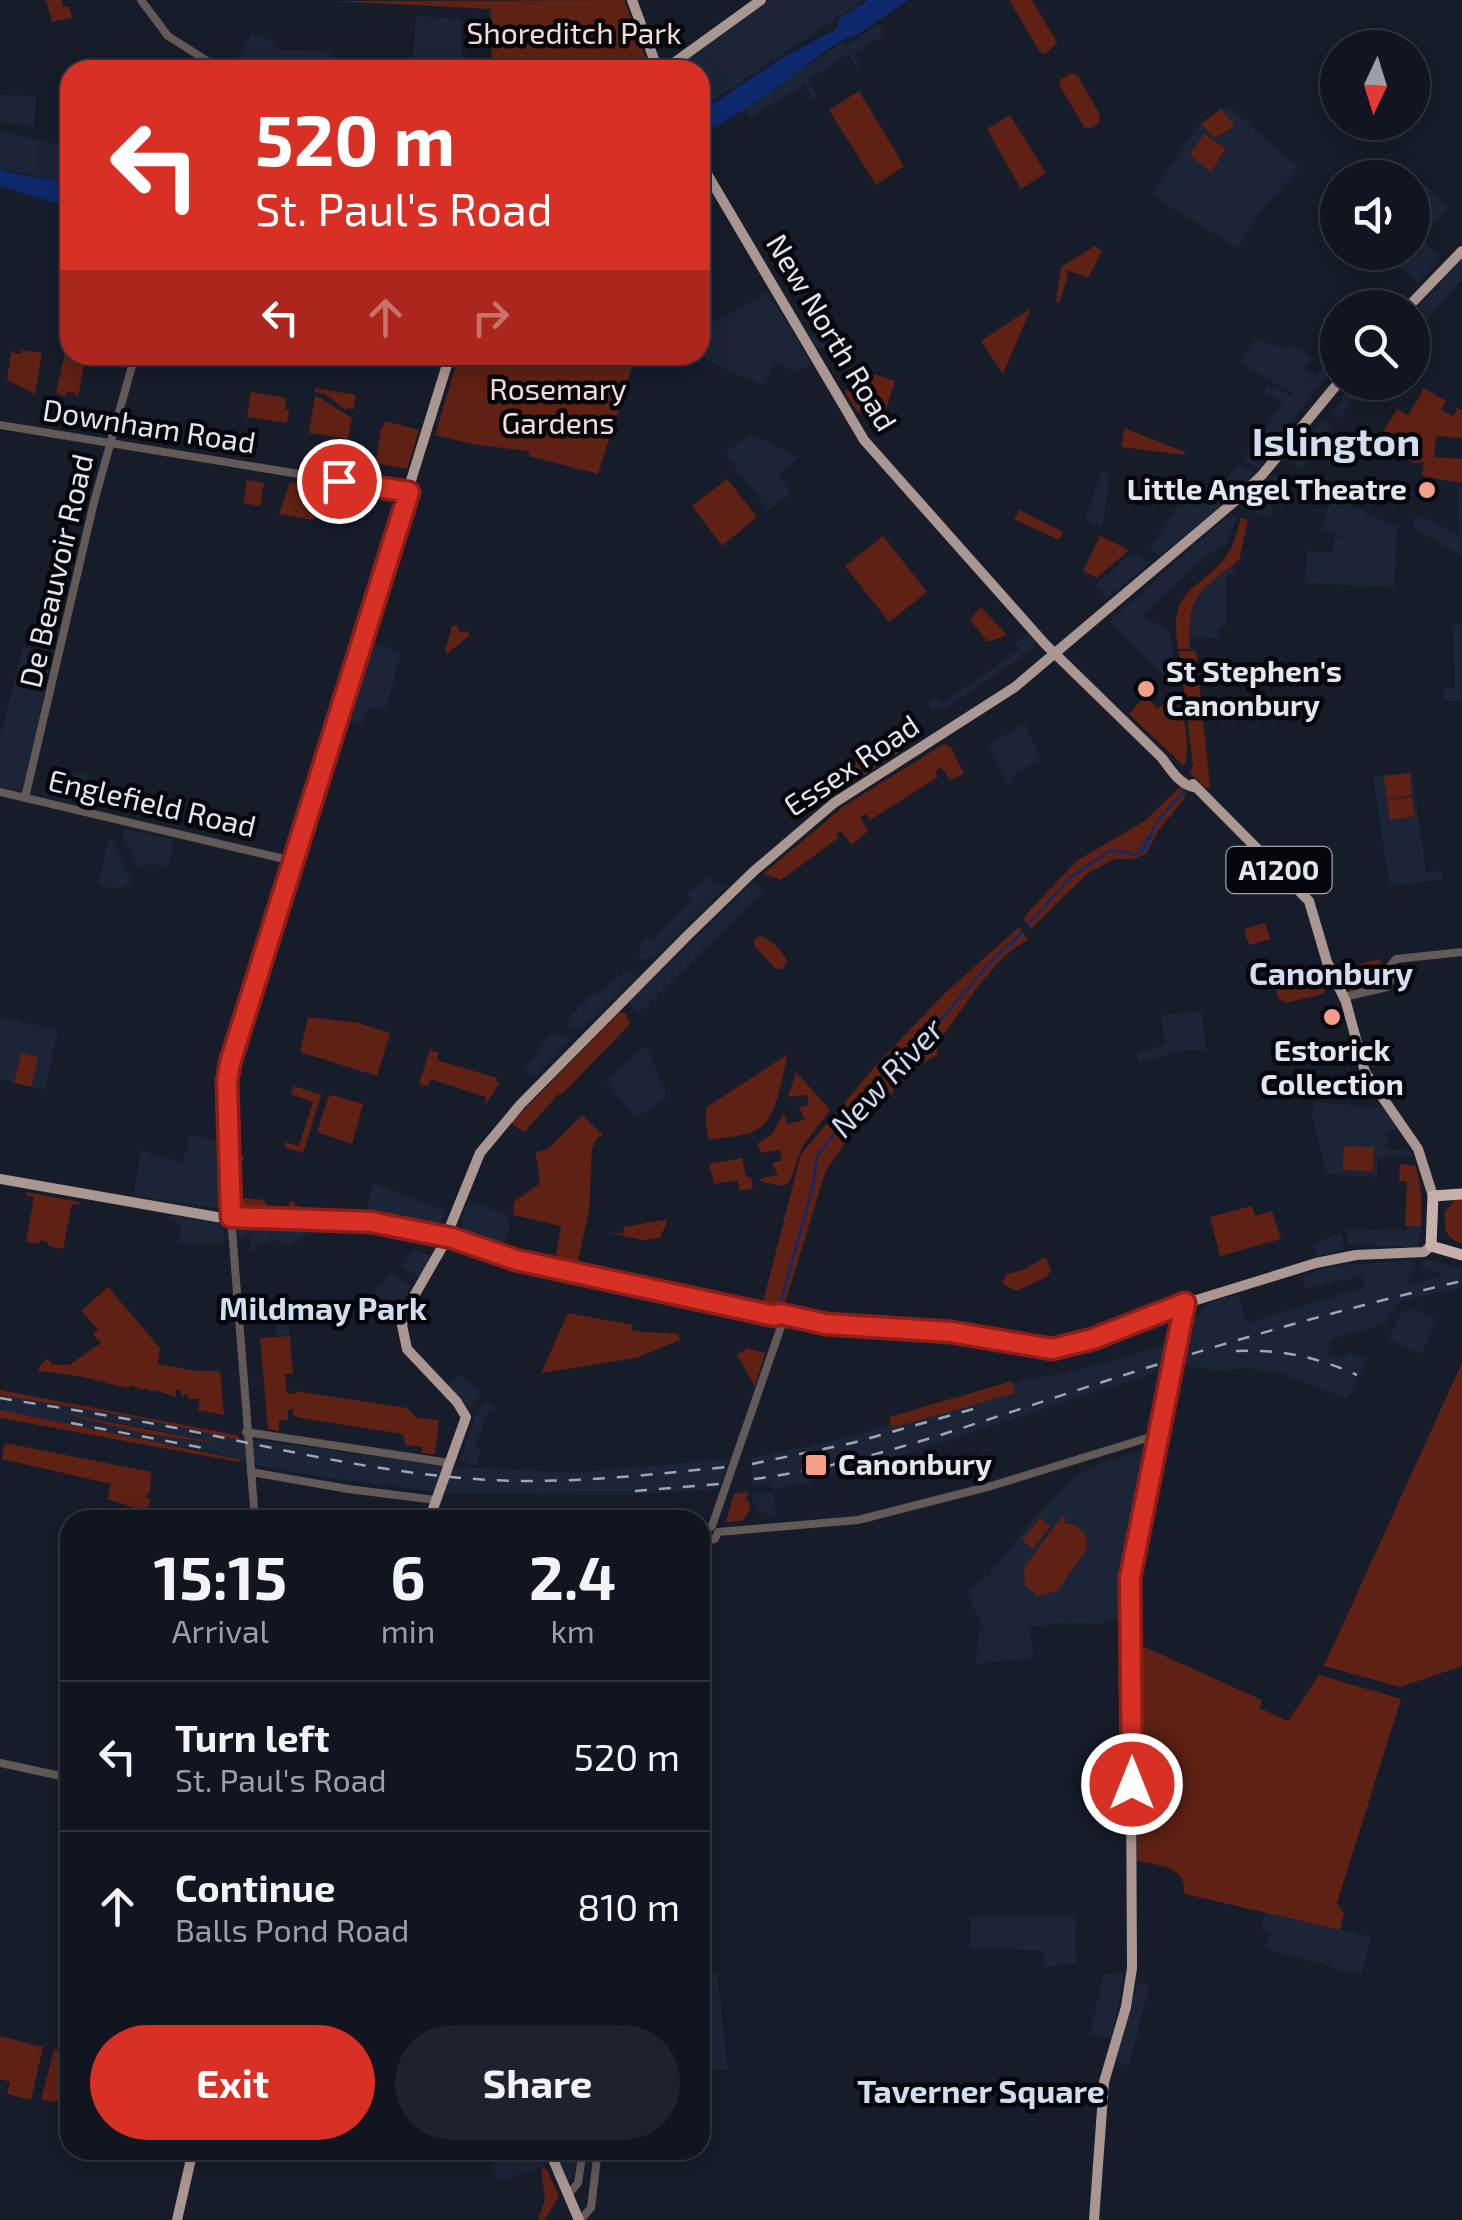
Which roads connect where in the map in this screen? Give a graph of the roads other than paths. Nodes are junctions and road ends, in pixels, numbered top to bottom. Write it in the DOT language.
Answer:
graph roads {
  1 [pos="141,0"];
  2 [pos="632,0"];
  3 [pos="761,0"];
  4 [pos="200,60"];
  5 [pos="657,60"];
  6 [pos="676,60"];
  7 [pos="710,179"];
  8 [pos="1462,251"];
  9 [pos="1424,290"];
  10 [pos="132,365"];
  11 [pos="447,365"];
  12 [pos="1325,400"];
  13 [pos="0,425"];
  14 [pos="110,444"];
  15 [pos="409,492"];
  16 [pos="1055,653"];
  17 [pos="0,792"];
  18 [pos="25,798"];
  19 [pos="293,860"];
  20 [pos="1462,952"];
  21 [pos="1344,997"];
  22 [pos="0,1178"];
  23 [pos="1462,1194"];
  24 [pos="1433,1196"];
  25 [pos="454,1214"];
  26 [pos="231,1217"];
  27 [pos="445,1237"];
  28 [pos="464,1242"];
  29 [pos="1442,1250"];
  30 [pos="1204,1298"];
  31 [pos="1185,1303"];
  32 [pos="783,1315"];
  33 [pos="1183,1322"];
  34 [pos="246,1435"];
  35 [pos="1156,1438"];
  36 [pos="450,1464"];
  37 [pos="250,1468"];
  38 [pos="437,1496"];
  39 [pos="254,1510"];
  40 [pos="432,1510"];
  41 [pos="710,1528"];
  42 [pos="715,1529"];
  43 [pos="0,1763"];
  44 [pos="60,1776"];
  45 [pos="191,2160"];
  46 [pos="552,2160"];
  47 [pos="581,2160"];
  48 [pos="597,2160"];
  49 [pos="568,2195"];
  50 [pos="178,2220"];
  51 [pos="580,2220"];
  52 [pos="1094,2220"];
  1 -- 4 [label="street"];
  2 -- 5 [label="main road"];
  3 -- 6 [label="main road"];
  7 -- 16 [label="main road, New North Road / A1200"];
  8 -- 9 [label="main road"];
  10 -- 14 [label="street, De Beauvoir Road"];
  11 -- 15 [label="main road"];
  12 -- 16 [label="main road, Essex Road"];
  13 -- 14 [label="street, Downham Road"];
  14 -- 15 [label="street, Downham Road"];
  14 -- 18 [label="street, De Beauvoir Road"];
  15 -- 19 [label="main road"];
  16 -- 21 [label="main road, A1200"];
  16 -- 25 [label="main road, Essex Road"];
  17 -- 18 [label="street, Englefield Road"];
  18 -- 19 [label="street, Englefield Road"];
  19 -- 26 [label="main road"];
  20 -- 21 [label="street"];
  21 -- 24 [label="main road, A1200"];
  22 -- 26 [label="main road"];
  23 -- 24 [label="highway"];
  24 -- 29 [label="highway"];
  25 -- 27 [label="main road, Essex Road"];
  25 -- 28 [label="main road"];
  26 -- 27 [label="main road"];
  26 -- 34 [label="street"];
  27 -- 28 [label="main road"];
  27 -- 36 [label="main road, Essex Road"];
  28 -- 32 [label="main road"];
  29 -- 30 [label="main road"];
  30 -- 31 [label="main road"];
  30 -- 33 [label="main road"];
  31 -- 32 [label="main road"];
  31 -- 33 [label="main road"];
  32 -- 42 [label="street"];
  33 -- 35 [label="main road"];
  34 -- 36 [label="street"];
  34 -- 37 [label="street"];
  35 -- 42 [label="street"];
  35 -- 52 [label="main road"];
  36 -- 38 [label="main road"];
  37 -- 38 [label="street"];
  37 -- 39 [label="street"];
  38 -- 40 [label="main road"];
  41 -- 42 [label="street"];
  43 -- 44 [label="street"];
  45 -- 50 [label="main road"];
  46 -- 49 [label="main road"];
  47 -- 49 [label="street"];
  48 -- 51 [label="street"];
  49 -- 51 [label="main road"];
}
